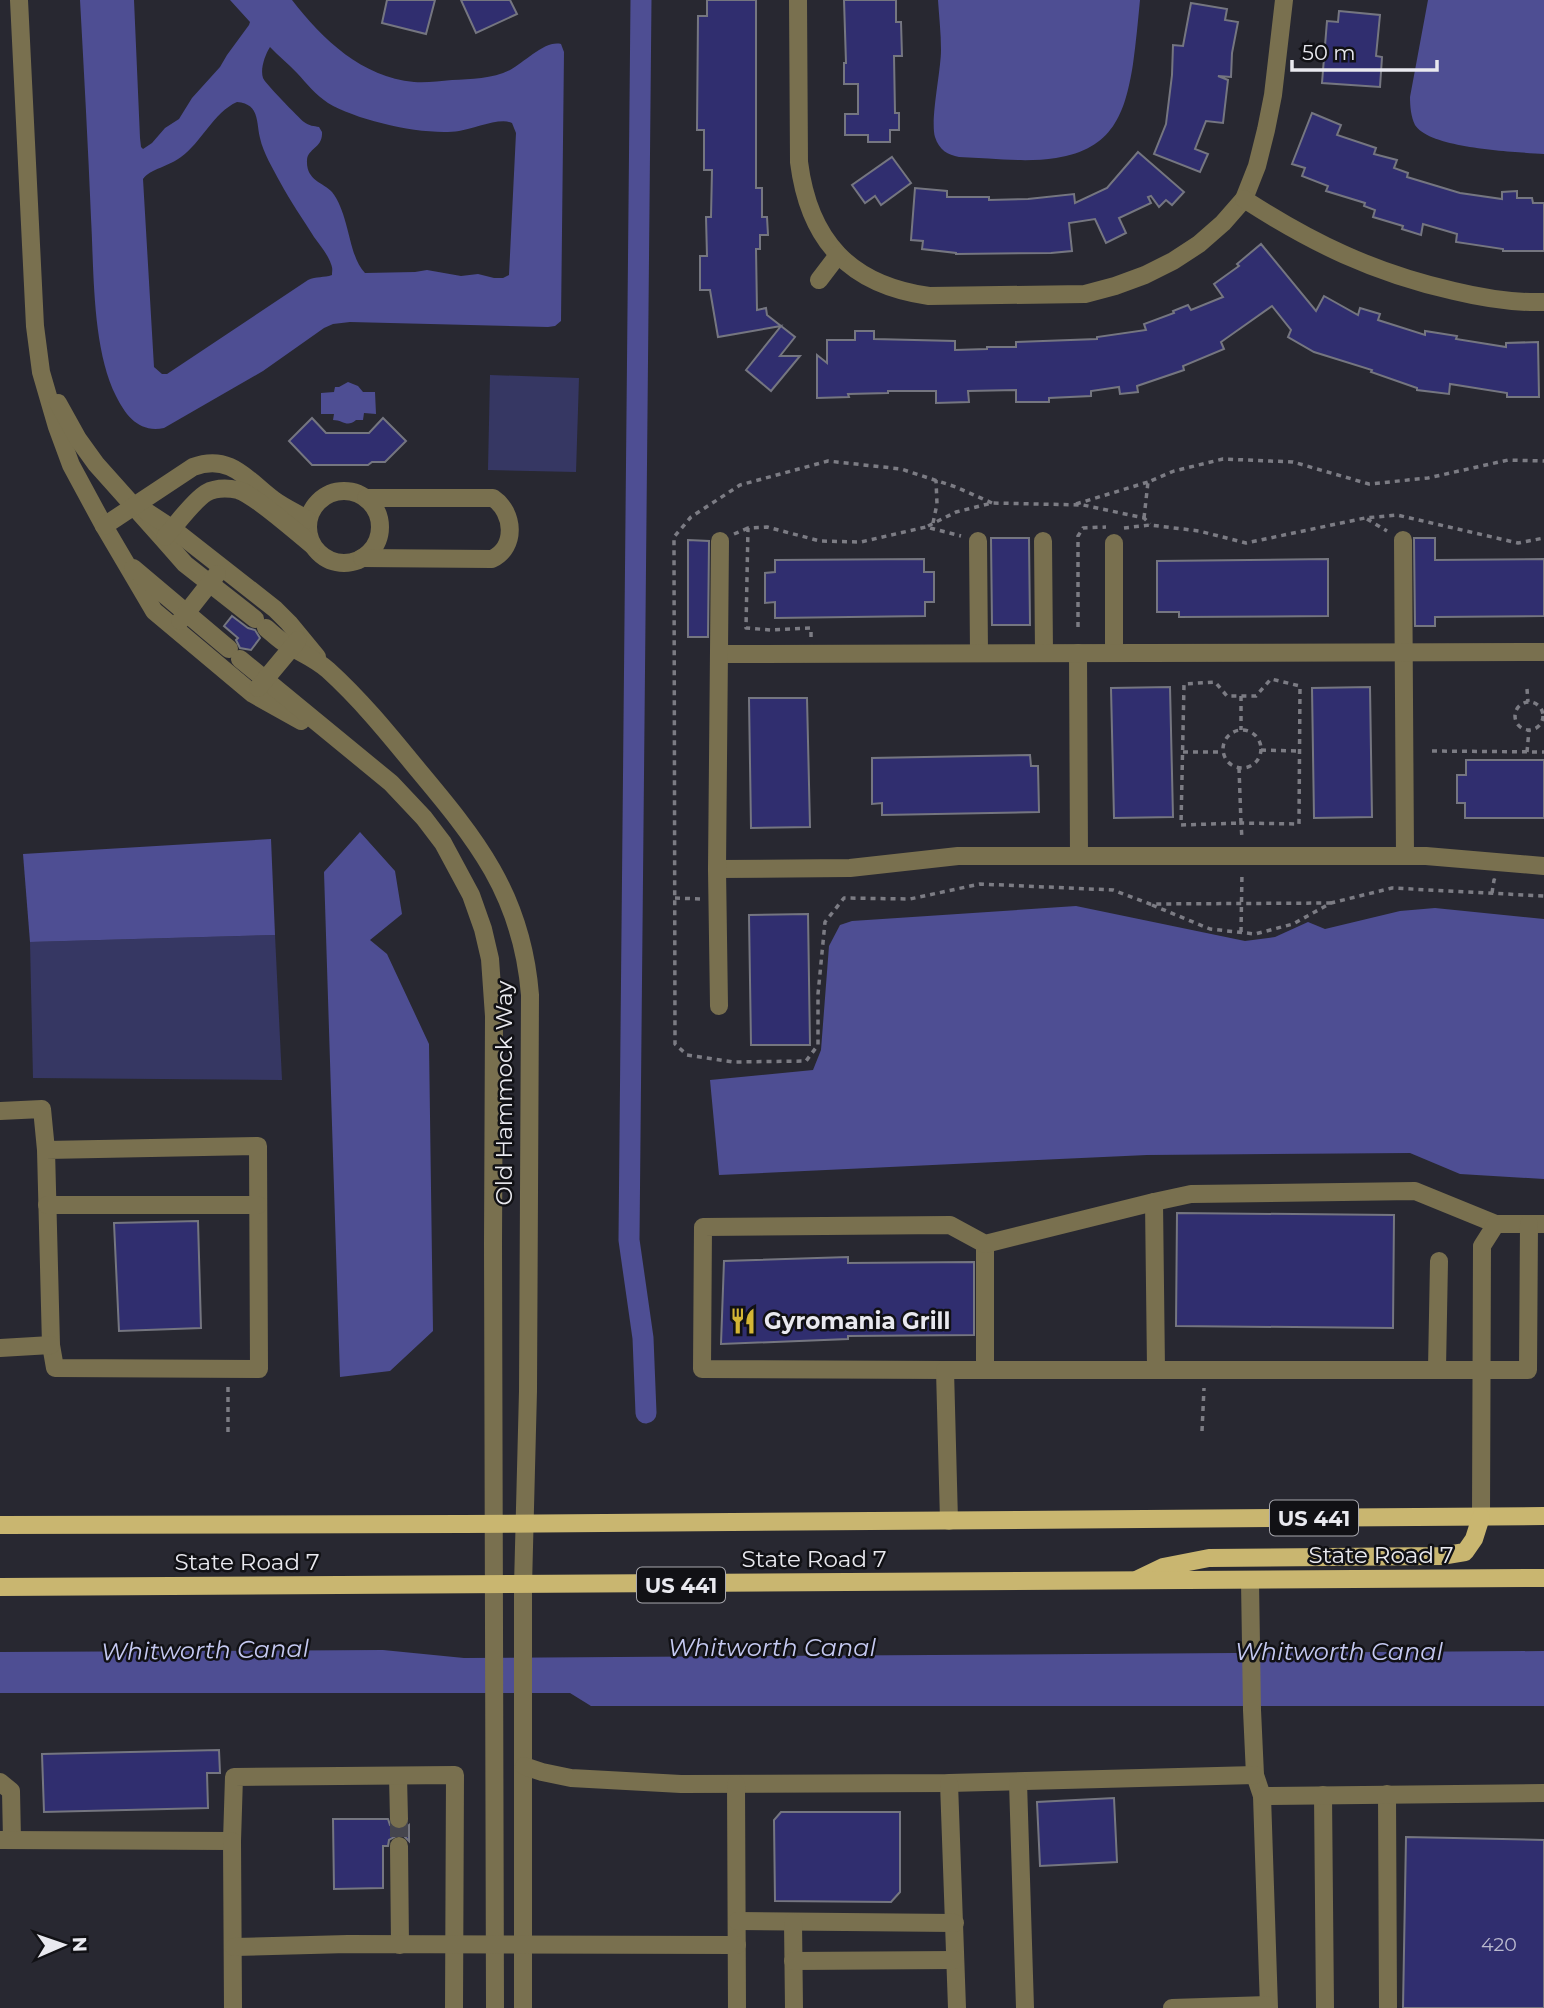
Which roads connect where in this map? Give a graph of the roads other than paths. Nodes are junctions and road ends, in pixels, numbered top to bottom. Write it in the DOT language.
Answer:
graph roads {
  1 [pos="19,0"];
  2 [pos="798,0"];
  3 [pos="1284,0"];
  4 [pos="1244,199"];
  5 [pos="838,255"];
  6 [pos="819,280"];
  7 [pos="1544,302"];
  8 [pos="35,326"];
  9 [pos="366,498"];
  10 [pos="131,503"];
  11 [pos="308,520"];
  12 [pos="104,526"];
  13 [pos="1116,533"];
  14 [pos="168,534"];
  15 [pos="1403,540"];
  16 [pos="720,541"];
  17 [pos="978,541"];
  18 [pos="1043,541"];
  19 [pos="313,546"];
  20 [pos="362,558"];
  21 [pos="126,562"];
  22 [pos="221,568"];
  23 [pos="209,583"];
  24 [pos="187,613"];
  25 [pos="174,628"];
  26 [pos="296,642"];
  27 [pos="1404,652"];
  28 [pos="1544,652"];
  29 [pos="979,653"];
  30 [pos="1044,653"];
  31 [pos="1078,653"];
  32 [pos="1114,653"];
  33 [pos="719,654"];
  34 [pos="259,687"];
  35 [pos="1079,856"];
  36 [pos="1405,856"];
  37 [pos="1544,866"];
  38 [pos="717,869"];
  39 [pos="719,1006"];
  40 [pos="0,1111"];
  41 [pos="46,1150"];
  42 [pos="1154,1202"];
  43 [pos="47,1205"];
  44 [pos="258,1205"];
  45 [pos="1496,1224"];
  46 [pos="1537,1224"];
  47 [pos="985,1244"];
  48 [pos="1439,1261"];
  49 [pos="1536,1285"];
  50 [pos="51,1345"];
  51 [pos="0,1348"];
  52 [pos="1156,1369"];
  53 [pos="1437,1369"];
  54 [pos="1482,1369"];
  55 [pos="945,1370"];
  56 [pos="985,1370"];
  57 [pos="1481,1517"];
  58 [pos="1544,1517"];
  59 [pos="949,1521"];
  60 [pos="494,1524"];
  61 [pos="525,1524"];
  62 [pos="0,1525"];
  63 [pos="1544,1578"];
  64 [pos="1132,1581"];
  65 [pos="1250,1581"];
  66 [pos="494,1586"];
  67 [pos="523,1586"];
  68 [pos="0,1587"];
  69 [pos="524,1766"];
  70 [pos="1255,1775"];
  71 [pos="398,1776"];
  72 [pos="0,1782"];
  73 [pos="1018,1782"];
  74 [pos="949,1783"];
  75 [pos="736,1784"];
  76 [pos="1544,1793"];
  77 [pos="1387,1794"];
  78 [pos="1324,1795"];
  79 [pos="1262,1796"];
  80 [pos="399,1819"];
  81 [pos="6,1840"];
  82 [pos="232,1841"];
  83 [pos="399,1846"];
  84 [pos="737,1921"];
  85 [pos="793,1922"];
  86 [pos="955,1923"];
  87 [pos="455,1944"];
  88 [pos="523,1944"];
  89 [pos="400,1945"];
  90 [pos="494,1945"];
  91 [pos="737,1945"];
  92 [pos="234,1947"];
  93 [pos="955,1960"];
  94 [pos="793,1961"];
  95 [pos="1269,2006"];
  96 [pos="233,2008"];
  97 [pos="454,2008"];
  98 [pos="495,2008"];
  99 [pos="523,2008"];
  100 [pos="737,2008"];
  101 [pos="794,2008"];
  102 [pos="957,2008"];
  103 [pos="1025,2008"];
  104 [pos="1172,2008"];
  105 [pos="1325,2008"];
  106 [pos="1388,2008"];
  1 -- 8 [label="street, Old Hammock Way"];
  2 -- 5 [label="street"];
  3 -- 4 [label="street"];
  4 -- 5 [label="street"];
  4 -- 7 [label="street"];
  5 -- 6 [label="street"];
  8 -- 10 [label="street, Old Hammock Way"];
  8 -- 12 [label="street, Old Hammock Way"];
  9 -- 11 [label="street"];
  9 -- 20 [label="street"];
  9 -- 20 [label="street"];
  10 -- 11 [label="street"];
  10 -- 12 [label="street"];
  10 -- 14 [label="street, Old Hammock Way"];
  11 -- 19 [label="street"];
  12 -- 21 [label="street, Old Hammock Way"];
  13 -- 32 [label="street"];
  14 -- 19 [label="street"];
  14 -- 22 [label="street, Old Hammock Way"];
  14 -- 23 [label="street, Old Hammock Way"];
  15 -- 27 [label="street"];
  16 -- 33 [label="street"];
  17 -- 29 [label="street"];
  18 -- 30 [label="street"];
  19 -- 20 [label="street"];
  21 -- 24 [label="street, Old Hammock Way"];
  21 -- 25 [label="street, Old Hammock Way"];
  22 -- 23 [label="street"];
  22 -- 26 [label="street, Old Hammock Way"];
  23 -- 24 [label="street"];
  23 -- 26 [label="street, Old Hammock Way"];
  24 -- 25 [label="street"];
  24 -- 34 [label="street, Old Hammock Way"];
  25 -- 34 [label="street, Old Hammock Way"];
  26 -- 34 [label="street"];
  26 -- 61 [label="street, Old Hammock Way"];
  27 -- 28 [label="street"];
  27 -- 32 [label="street"];
  27 -- 36 [label="street"];
  29 -- 30 [label="street"];
  29 -- 33 [label="street"];
  30 -- 31 [label="street"];
  31 -- 32 [label="street"];
  31 -- 35 [label="street"];
  33 -- 38 [label="street"];
  34 -- 60 [label="street, Old Hammock Way"];
  35 -- 36 [label="street"];
  35 -- 38 [label="street"];
  36 -- 37 [label="street"];
  38 -- 39 [label="street"];
  40 -- 41 [label="street"];
  41 -- 43 [label="street"];
  41 -- 44 [label="street"];
  42 -- 45 [label="street"];
  42 -- 47 [label="street"];
  42 -- 52 [label="street"];
  43 -- 44 [label="street"];
  43 -- 50 [label="street"];
  44 -- 50 [label="street"];
  45 -- 46 [label="street"];
  45 -- 54 [label="street"];
  46 -- 49 [label="street"];
  47 -- 55 [label="street"];
  47 -- 56 [label="street"];
  48 -- 53 [label="street"];
  49 -- 54 [label="street"];
  50 -- 51 [label="street"];
  52 -- 53 [label="street"];
  52 -- 56 [label="street"];
  53 -- 54 [label="street"];
  54 -- 57 [label="street"];
  55 -- 56 [label="street"];
  55 -- 59 [label="street"];
  57 -- 58 [label="main road, State Road 7 / US 441"];
  57 -- 59 [label="main road, State Road 7 / US 441"];
  57 -- 64 [label="main road"];
  59 -- 61 [label="main road, State Road 7 / US 441"];
  60 -- 61 [label="main road, State Road 7 / US 441"];
  60 -- 62 [label="main road, State Road 7 / US 441"];
  60 -- 66 [label="street, Old Hammock Way"];
  61 -- 67 [label="street, Old Hammock Way"];
  63 -- 65 [label="main road, State Road 7 / US 441"];
  64 -- 65 [label="main road, State Road 7 / US 441"];
  64 -- 67 [label="main road, State Road 7 / US 441"];
  65 -- 70 [label="street"];
  66 -- 67 [label="main road, State Road 7 / US 441"];
  66 -- 68 [label="main road, State Road 7 / US 441"];
  66 -- 90 [label="street, Old Hammock Way"];
  67 -- 69 [label="street, Old Hammock Way"];
  69 -- 75 [label="street"];
  69 -- 88 [label="street, Old Hammock Way"];
  70 -- 73 [label="street"];
  70 -- 79 [label="street"];
  71 -- 80 [label="street"];
  71 -- 82 [label="street"];
  71 -- 87 [label="street"];
  72 -- 81 [label="street"];
  73 -- 74 [label="street"];
  73 -- 103 [label="street"];
  74 -- 75 [label="street"];
  74 -- 86 [label="street"];
  75 -- 84 [label="street"];
  76 -- 77 [label="street"];
  77 -- 78 [label="street"];
  77 -- 106 [label="street"];
  78 -- 79 [label="street"];
  78 -- 105 [label="street"];
  79 -- 95 [label="street"];
  81 -- 82 [label="street"];
  82 -- 92 [label="street"];
  83 -- 89 [label="street"];
  84 -- 85 [label="street"];
  84 -- 91 [label="street"];
  85 -- 86 [label="street"];
  85 -- 94 [label="street"];
  86 -- 93 [label="street"];
  87 -- 89 [label="street"];
  87 -- 90 [label="street"];
  87 -- 97 [label="street"];
  88 -- 90 [label="street"];
  88 -- 91 [label="street"];
  88 -- 99 [label="street, Old Hammock Way"];
  89 -- 92 [label="street"];
  90 -- 98 [label="street, Old Hammock Way"];
  91 -- 100 [label="street"];
  92 -- 96 [label="street"];
  93 -- 94 [label="street"];
  93 -- 102 [label="street"];
  94 -- 101 [label="street"];
  95 -- 104 [label="street"];
}
